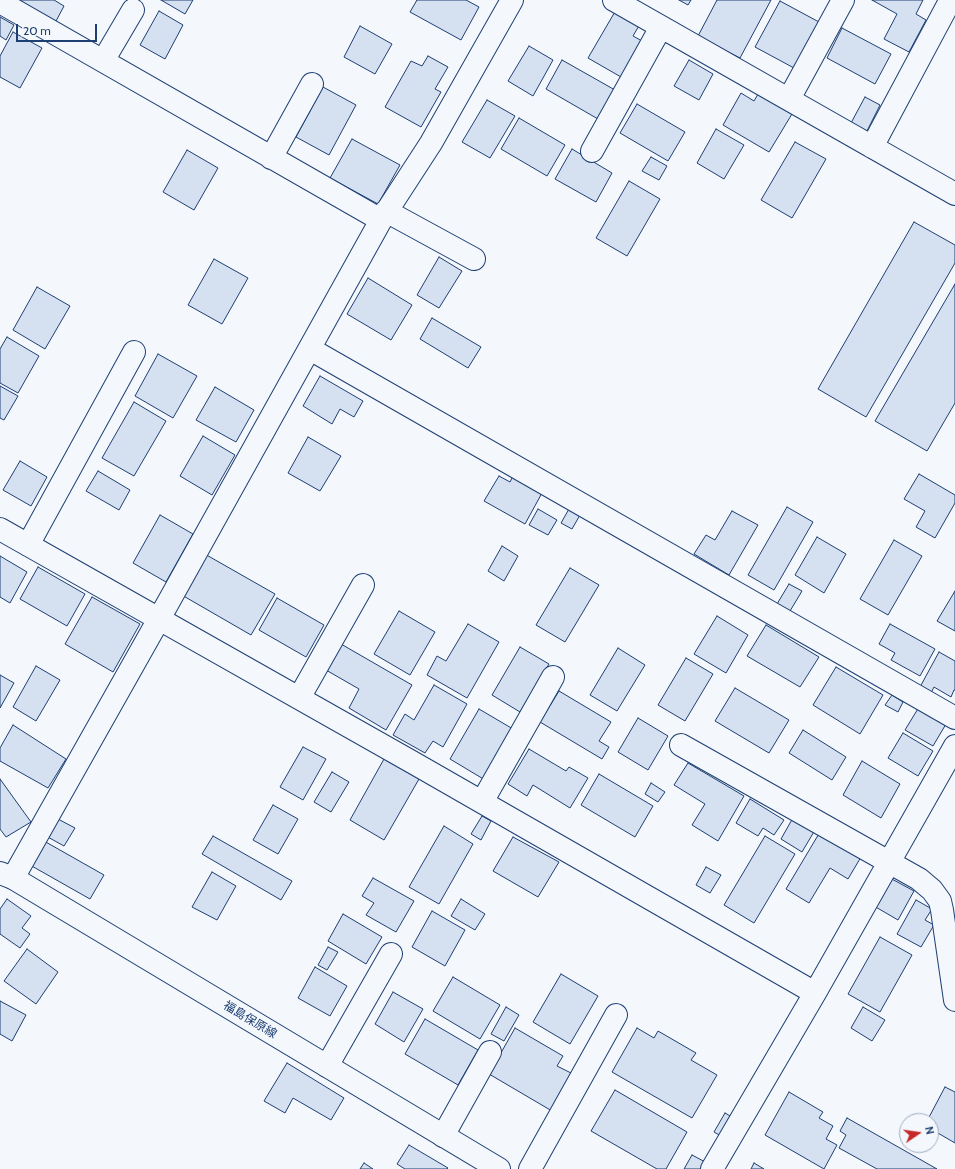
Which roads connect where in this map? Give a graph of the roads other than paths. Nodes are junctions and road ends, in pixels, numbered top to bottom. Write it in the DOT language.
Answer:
graph roads {
  1 [pos="512,0"];
  2 [pos="614,0"];
  3 [pos="843,0"];
  4 [pos="950,1"];
  5 [pos="0,2"];
  6 [pos="133,10"];
  7 [pos="661,27"];
  8 [pos="103,61"];
  9 [pos="312,84"];
  10 [pos="789,99"];
  11 [pos="872,147"];
  12 [pos="592,151"];
  13 [pos="272,158"];
  14 [pos="955,194"];
  15 [pos="384,216"];
  16 [pos="474,259"];
  17 [pos="310,349"];
  18 [pos="134,352"];
  19 [pos="0,529"];
  20 [pos="28,545"];
  21 [pos="363,585"];
  22 [pos="159,619"];
  23 [pos="553,677"];
  24 [pos="299,698"];
  25 [pos="955,718"];
  26 [pos="681,745"];
  27 [pos="955,746"];
  28 [pos="482,802"];
  29 [pos="888,863"];
  30 [pos="6,876"];
  31 [pos="391,954"];
  32 [pos="815,993"];
  33 [pos="955,1000"];
  34 [pos="616,1015"];
  35 [pos="490,1052"];
  36 [pos="327,1066"];
  37 [pos="443,1136"];
  38 [pos="499,1169"];
  39 [pos="530,1169"];
  40 [pos="712,1169"];
  1 -- 15 [label="street"];
  2 -- 7 [label="street"];
  3 -- 10 [label="street"];
  4 -- 11 [label="street"];
  5 -- 8 [label="street"];
  6 -- 8 [label="street"];
  7 -- 10 [label="street"];
  7 -- 12 [label="street"];
  8 -- 13 [label="street"];
  9 -- 13 [label="street"];
  10 -- 11 [label="street"];
  11 -- 14 [label="street"];
  13 -- 15 [label="street"];
  15 -- 16 [label="street"];
  15 -- 17 [label="street"];
  17 -- 22 [label="street"];
  17 -- 25 [label="street"];
  18 -- 20 [label="street"];
  19 -- 20 [label="street"];
  20 -- 22 [label="street"];
  21 -- 24 [label="street"];
  22 -- 24 [label="street"];
  22 -- 30 [label="street"];
  23 -- 28 [label="street"];
  24 -- 28 [label="street"];
  26 -- 29 [label="street"];
  27 -- 29 [label="street"];
  28 -- 32 [label="street"];
  29 -- 32 [label="street"];
  29 -- 33 [label="street"];
  30 -- 36 [label="street, 福島保原線"];
  31 -- 36 [label="street"];
  32 -- 40 [label="street"];
  34 -- 39 [label="street"];
  35 -- 37 [label="street"];
  36 -- 37 [label="street, 福島保原線"];
  37 -- 38 [label="street, 福島保原線"];
}
